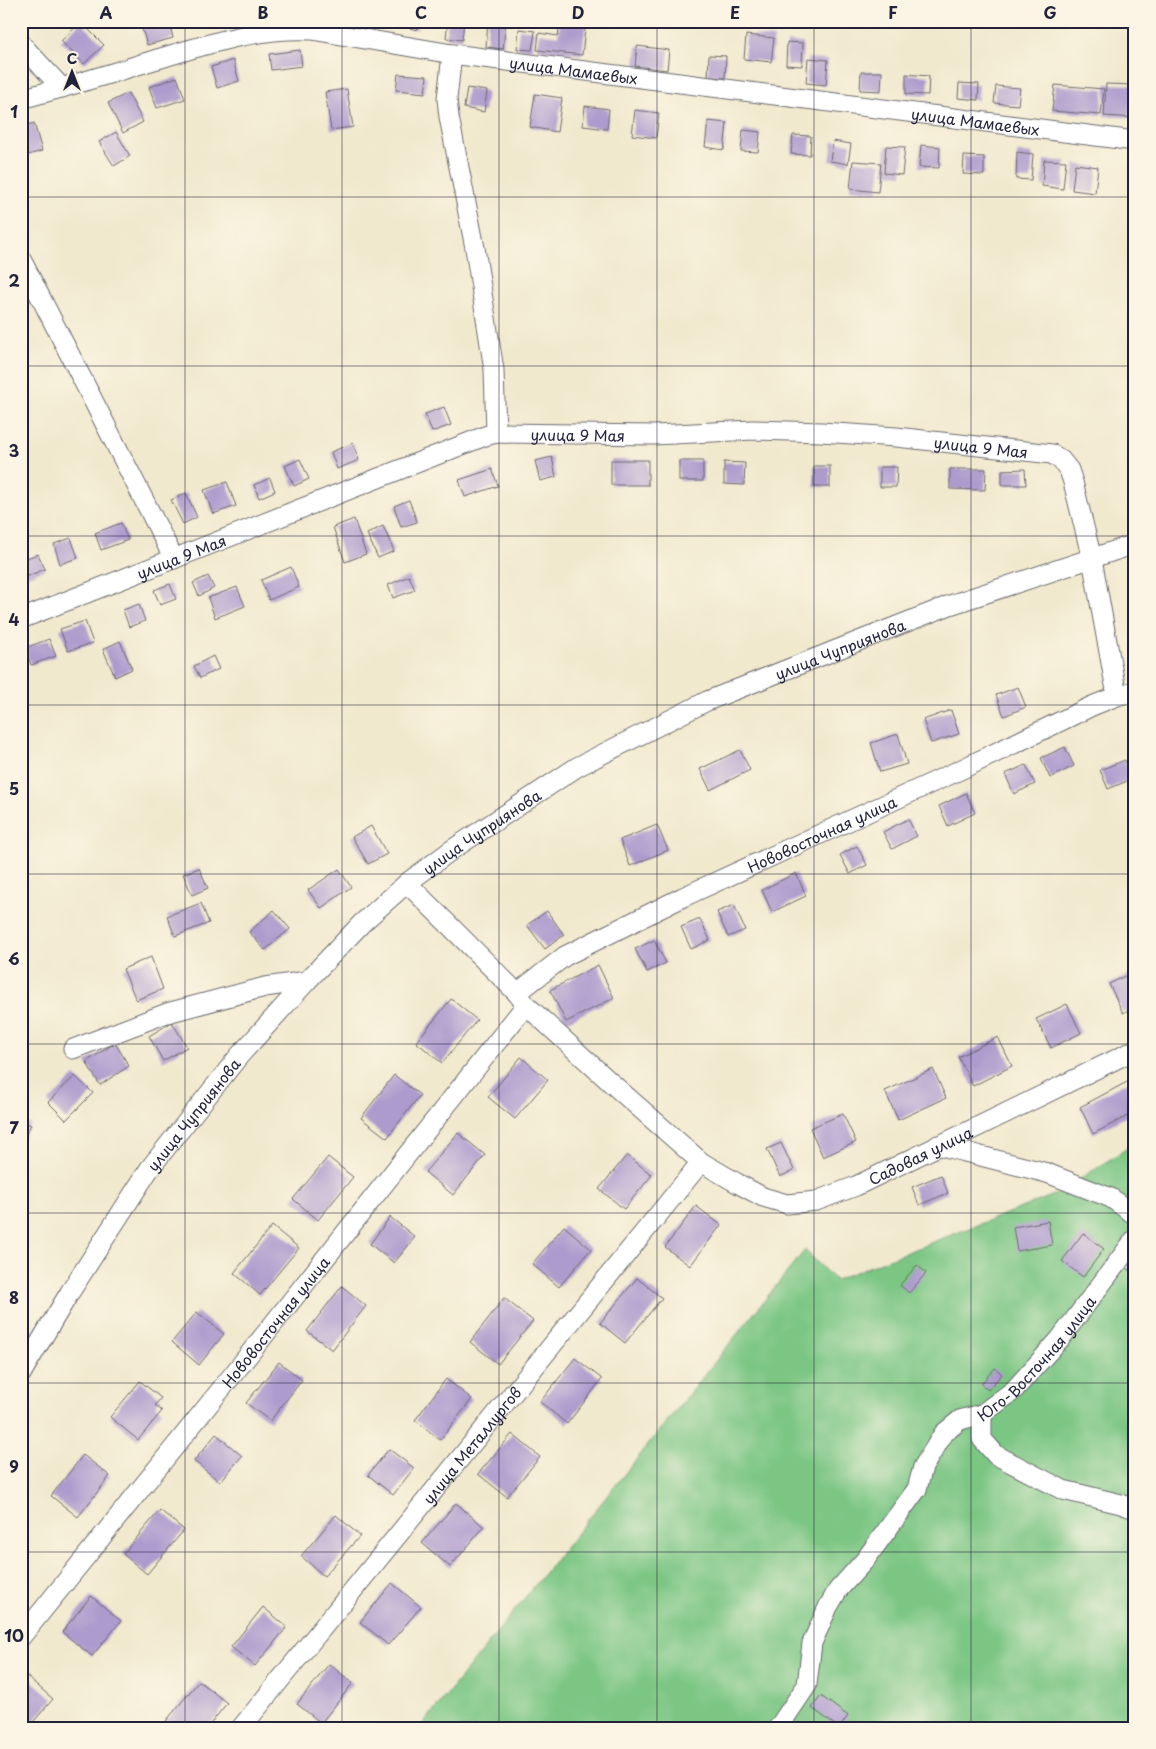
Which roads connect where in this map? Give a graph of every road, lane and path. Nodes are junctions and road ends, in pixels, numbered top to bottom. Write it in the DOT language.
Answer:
graph roads {
  1 [pos="21,44"];
  2 [pos="452,54"];
  3 [pos="62,88"];
  4 [pos="21,99"];
  5 [pos="1135,141"];
  6 [pos="21,259"];
  7 [pos="496,433"];
  8 [pos="1135,544"];
  9 [pos="174,558"];
  10 [pos="1092,559"];
  11 [pos="21,619"];
  12 [pos="1126,693"];
  13 [pos="407,883"];
  14 [pos="307,981"];
  15 [pos="521,998"];
  16 [pos="73,1049"];
  17 [pos="1135,1050"];
  18 [pos="938,1145"];
  19 [pos="701,1162"];
  20 [pos="1135,1215"];
  21 [pos="1135,1239"];
  22 [pos="21,1374"];
  23 [pos="982,1414"];
  24 [pos="1135,1509"];
  25 [pos="21,1636"];
  26 [pos="241,1728"];
  27 [pos="778,1728"];
  1 -- 3 [label="street"];
  2 -- 3 [label="street, улица Мамаевых"];
  2 -- 5 [label="street, улица Мамаевых"];
  2 -- 7 [label="street"];
  3 -- 4 [label="street, улица Мамаевых"];
  6 -- 9 [label="street"];
  7 -- 9 [label="street, улица 9 Мая"];
  7 -- 10 [label="street, улица 9 Мая"];
  8 -- 10 [label="street, улица Чуприянова"];
  9 -- 11 [label="street, улица 9 Мая"];
  10 -- 12 [label="street, улица 9 Мая"];
  10 -- 13 [label="street, улица Чуприянова"];
  12 -- 15 [label="street, Нововосточная улица"];
  13 -- 14 [label="street, улица Чуприянова"];
  13 -- 15 [label="street, Садовая улица"];
  14 -- 16 [label="street"];
  14 -- 22 [label="street, улица Чуприянова"];
  15 -- 19 [label="street, Садовая улица"];
  15 -- 25 [label="street, Нововосточная улица"];
  17 -- 18 [label="street, Садовая улица"];
  18 -- 19 [label="street, Садовая улица"];
  18 -- 20 [label="street"];
  19 -- 26 [label="street, улица Металлургов"];
  21 -- 23 [label="street, Юго-Восточная улица"];
  23 -- 24 [label="street, Юго-Восточная улица"];
  23 -- 27 [label="street"];
}
